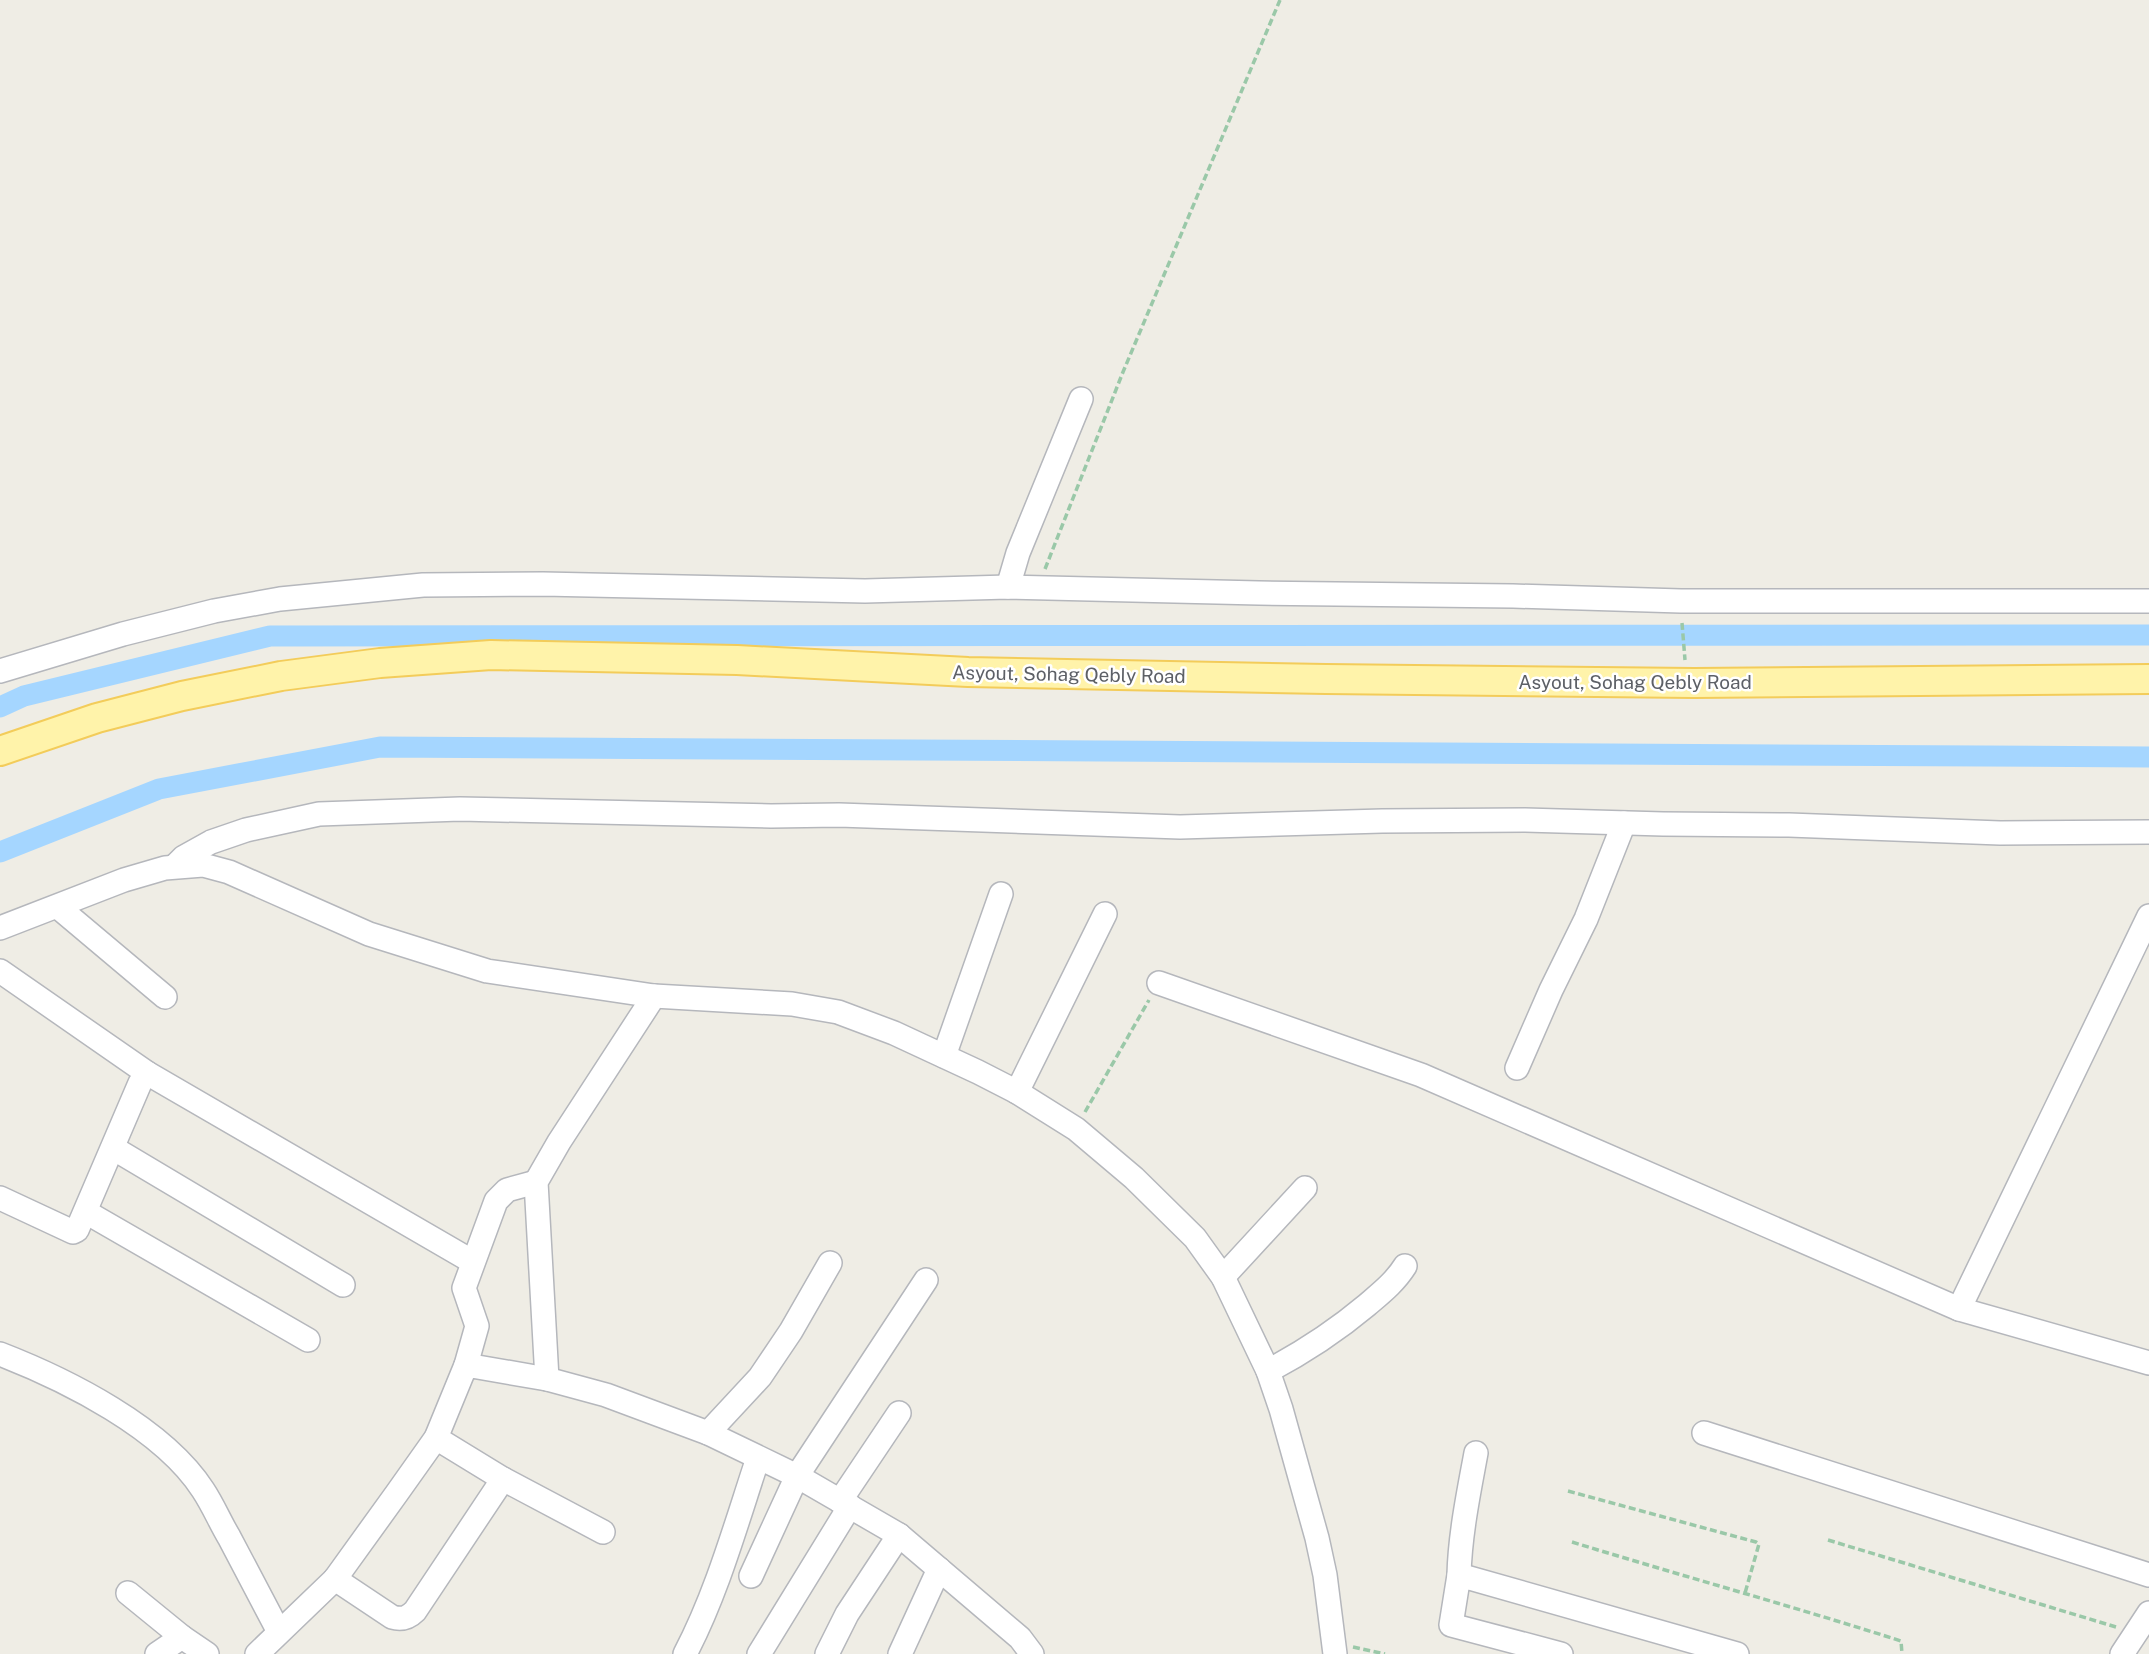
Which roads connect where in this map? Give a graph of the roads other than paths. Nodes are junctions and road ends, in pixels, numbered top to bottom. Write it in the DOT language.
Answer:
graph roads {
  1 [pos="1081,399"];
  2 [pos="1007,587"];
  3 [pos="2149,601"];
  4 [pos="0,671"];
  5 [pos="2149,679"];
  6 [pos="0,751"];
  7 [pos="1623,823"];
  8 [pos="2149,832"];
  9 [pos="175,866"];
  10 [pos="1001,894"];
  11 [pos="58,907"];
  12 [pos="1105,914"];
  13 [pos="2149,916"];
  14 [pos="0,928"];
  15 [pos="0,971"];
  16 [pos="1159,983"];
  17 [pos="654,996"];
  18 [pos="165,997"];
  19 [pos="944,1056"];
  20 [pos="1517,1068"];
  21 [pos="147,1073"];
  22 [pos="1017,1092"];
  23 [pos="113,1148"];
  24 [pos="536,1182"];
  25 [pos="1305,1188"];
  26 [pos="0,1198"];
  27 [pos="86,1212"];
  28 [pos="473,1262"];
  29 [pos="830,1264"];
  30 [pos="1405,1266"];
  31 [pos="1223,1277"];
  32 [pos="926,1280"];
  33 [pos="343,1285"];
  34 [pos="1959,1309"];
  35 [pos="308,1340"];
  36 [pos="0,1354"];
  37 [pos="2149,1363"];
  38 [pos="466,1366"];
  39 [pos="1268,1371"];
  40 [pos="547,1379"];
  41 [pos="899,1413"];
  42 [pos="708,1433"];
  43 [pos="1704,1433"];
  44 [pos="436,1438"];
  45 [pos="1476,1453"];
  46 [pos="758,1458"];
  47 [pos="797,1476"];
  48 [pos="503,1479"];
  49 [pos="845,1503"];
  50 [pos="603,1532"];
  51 [pos="899,1535"];
  52 [pos="939,1569"];
  53 [pos="2149,1575"];
  54 [pos="751,1576"];
  55 [pos="1459,1576"];
  56 [pos="335,1579"];
  57 [pos="128,1593"];
  58 [pos="2149,1613"];
  59 [pos="279,1632"];
  60 [pos="182,1637"];
  61 [pos="1335,1648"];
  62 [pos="1020,1649"];
  63 [pos="157,1654"];
  64 [pos="207,1654"];
  65 [pos="257,1654"];
  66 [pos="685,1654"];
  67 [pos="759,1654"];
  68 [pos="827,1654"];
  69 [pos="900,1654"];
  70 [pos="1561,1654"];
  71 [pos="1737,1654"];
  72 [pos="2122,1654"];
  1 -- 2 [label="street"];
  2 -- 3 [label="street"];
  2 -- 4 [label="street"];
  5 -- 6 [label="main road, Asyout, Sohag Qebly Road"];
  7 -- 8 [label="street"];
  7 -- 9 [label="street"];
  7 -- 20 [label="street"];
  9 -- 11 [label="street"];
  9 -- 17 [label="street"];
  10 -- 19 [label="street"];
  11 -- 14 [label="street"];
  11 -- 18 [label="street"];
  12 -- 22 [label="street"];
  13 -- 34 [label="street"];
  15 -- 21 [label="street"];
  16 -- 34 [label="street"];
  17 -- 19 [label="street"];
  17 -- 24 [label="street"];
  19 -- 22 [label="street"];
  21 -- 23 [label="street"];
  21 -- 28 [label="street"];
  22 -- 31 [label="street"];
  23 -- 27 [label="street"];
  23 -- 33 [label="street"];
  24 -- 28 [label="street"];
  24 -- 40 [label="street"];
  25 -- 31 [label="street"];
  26 -- 27 [label="street"];
  27 -- 35 [label="street"];
  28 -- 38 [label="street"];
  29 -- 42 [label="street"];
  30 -- 39 [label="street"];
  31 -- 39 [label="street"];
  32 -- 47 [label="street"];
  34 -- 37 [label="street"];
  36 -- 59 [label="street"];
  38 -- 40 [label="street"];
  38 -- 44 [label="street"];
  39 -- 61 [label="street"];
  40 -- 42 [label="street"];
  41 -- 49 [label="street"];
  42 -- 46 [label="street"];
  43 -- 53 [label="street"];
  44 -- 48 [label="street"];
  44 -- 56 [label="street"];
  45 -- 55 [label="street"];
  46 -- 47 [label="street"];
  46 -- 66 [label="street"];
  47 -- 49 [label="street"];
  47 -- 54 [label="street"];
  48 -- 50 [label="street"];
  48 -- 56 [label="street"];
  49 -- 51 [label="street"];
  49 -- 67 [label="street"];
  51 -- 52 [label="street"];
  51 -- 68 [label="street"];
  52 -- 62 [label="street"];
  52 -- 69 [label="street"];
  55 -- 70 [label="street"];
  55 -- 71 [label="street"];
  56 -- 59 [label="street"];
  57 -- 60 [label="street"];
  58 -- 72 [label="street"];
  59 -- 65 [label="street"];
  60 -- 63 [label="street"];
  60 -- 64 [label="street"];
}
